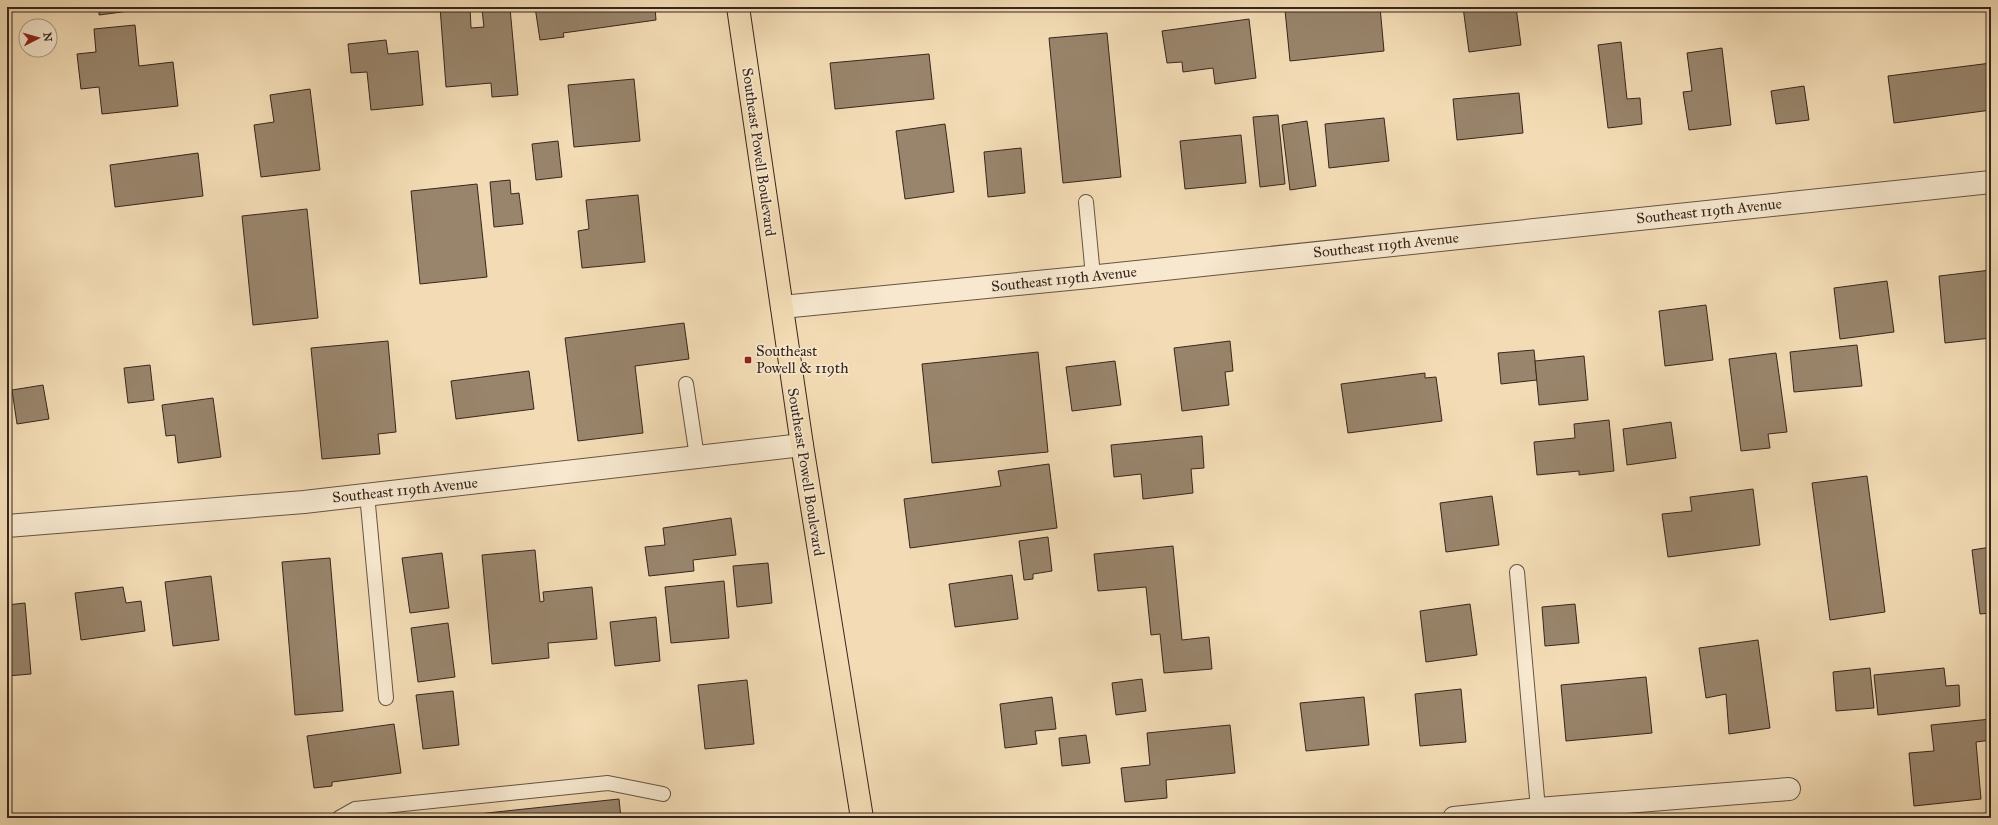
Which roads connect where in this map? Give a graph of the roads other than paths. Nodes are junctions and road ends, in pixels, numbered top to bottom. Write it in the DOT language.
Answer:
graph roads {
  1 [pos="738,7"];
  2 [pos="1991,182"];
  3 [pos="1086,202"];
  4 [pos="1093,276"];
  5 [pos="782,307"];
  6 [pos="686,384"];
  7 [pos="802,445"];
  8 [pos="697,457"];
  9 [pos="367,494"];
  10 [pos="7,526"];
  11 [pos="1518,572"];
  12 [pos="386,698"];
  13 [pos="1790,789"];
  14 [pos="663,794"];
  15 [pos="1538,809"];
  16 [pos="339,818"];
  17 [pos="862,818"];
  18 [pos="1454,818"];
  1 -- 5 [label="main road, Southeast Powell Boulevard"];
  2 -- 4 [label="street, Southeast 119th Avenue"];
  3 -- 4 [label="lane"];
  4 -- 5 [label="street, Southeast 119th Avenue"];
  5 -- 7 [label="main road, Southeast Powell Boulevard"];
  6 -- 8 [label="lane"];
  7 -- 8 [label="street, Southeast 119th Avenue"];
  7 -- 17 [label="main road, Southeast Powell Boulevard"];
  8 -- 9 [label="street, Southeast 119th Avenue"];
  9 -- 10 [label="street, Southeast 119th Avenue"];
  9 -- 12 [label="lane"];
  11 -- 15 [label="lane"];
  13 -- 15 [label="street"];
  14 -- 16 [label="lane"];
  15 -- 18 [label="street"];
}
